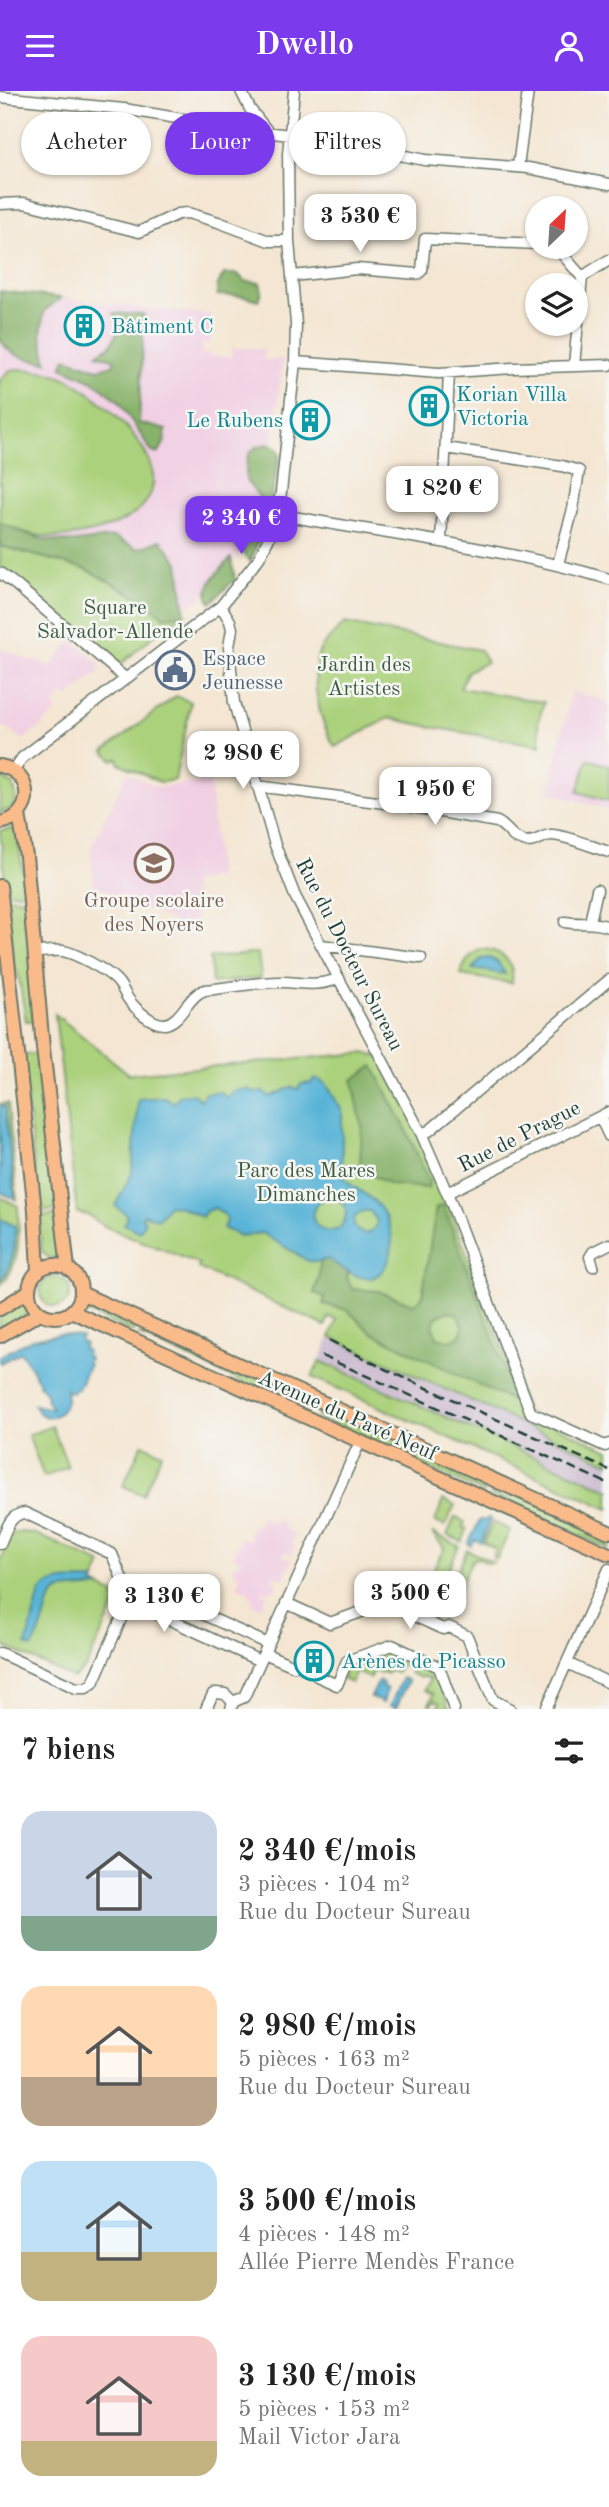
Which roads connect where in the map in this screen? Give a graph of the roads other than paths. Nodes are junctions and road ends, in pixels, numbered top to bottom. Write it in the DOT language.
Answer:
graph roads {
  1 [pos="241,91"];
  2 [pos="294,91"];
  3 [pos="528,91"];
  4 [pos="0,97"];
  5 [pos="252,112"];
  6 [pos="292,112"];
  7 [pos="165,116"];
  8 [pos="406,156"];
  9 [pos="518,167"];
  10 [pos="290,175"];
  11 [pos="609,184"];
  12 [pos="0,204"];
  13 [pos="289,241"];
  14 [pos="525,243"];
  15 [pos="567,259"];
  16 [pos="609,260"];
  17 [pos="579,273"];
  18 [pos="588,273"];
  19 [pos="293,276"];
  20 [pos="577,336"];
  21 [pos="295,362"];
  22 [pos="609,365"];
  23 [pos="574,366"];
  24 [pos="449,373"];
  25 [pos="446,448"];
  26 [pos="277,514"];
  27 [pos="441,542"];
  28 [pos="558,565"];
  29 [pos="0,573"];
  30 [pos="609,579"];
  31 [pos="221,605"];
  32 [pos="125,678"];
  33 [pos="0,766"];
  34 [pos="14,770"];
  35 [pos="257,786"];
  36 [pos="19,814"];
  37 [pos="0,823"];
  38 [pos="609,852"];
  39 [pos="0,886"];
  40 [pos="597,890"];
  41 [pos="565,922"];
  42 [pos="590,922"];
  43 [pos="609,927"];
  44 [pos="321,945"];
  45 [pos="36,952"];
  46 [pos="421,958"];
  47 [pos="338,978"];
  48 [pos="609,981"];
  49 [pos="604,1115"];
  50 [pos="421,1133"];
  51 [pos="609,1136"];
  52 [pos="447,1193"];
  53 [pos="609,1244"];
  54 [pos="593,1266"];
  55 [pos="68,1269"];
  56 [pos="38,1272"];
  57 [pos="29,1291"];
  58 [pos="81,1293"];
  59 [pos="0,1309"];
  60 [pos="72,1311"];
  61 [pos="40,1313"];
  62 [pos="0,1336"];
  63 [pos="360,1442"];
  64 [pos="607,1445"];
  65 [pos="609,1532"];
  66 [pos="0,1544"];
  67 [pos="609,1554"];
  68 [pos="609,1569"];
  69 [pos="130,1599"];
  70 [pos="286,1603"];
  71 [pos="264,1652"];
  72 [pos="0,1653"];
  73 [pos="567,1663"];
  74 [pos="294,1666"];
  75 [pos="317,1677"];
  76 [pos="609,1683"];
  77 [pos="232,1706"];
  78 [pos="205,1709"];
  79 [pos="454,1709"];
  80 [pos="510,1709"];
  81 [pos="546,1709"];
  1 -- 5 [label="street"];
  2 -- 6 [label="street"];
  3 -- 9 [label="street"];
  4 -- 7 [label="street"];
  8 -- 9 [label="street"];
  9 -- 11 [label="street"];
  10 -- 13 [label="street"];
  12 -- 13 [label="street"];
  13 -- 19 [label="street"];
  14 -- 19 [label="street"];
  15 -- 17 [label="street"];
  16 -- 18 [label="street"];
  19 -- 21 [label="street"];
  20 -- 23 [label="street"];
  21 -- 24 [label="street"];
  21 -- 26 [label="street"];
  22 -- 23 [label="street"];
  23 -- 24 [label="street"];
  24 -- 25 [label="street"];
  25 -- 27 [label="street"];
  25 -- 28 [label="street"];
  26 -- 27 [label="street"];
  26 -- 31 [label="street"];
  27 -- 28 [label="street"];
  28 -- 30 [label="street"];
  29 -- 32 [label="street"];
  31 -- 32 [label="street"];
  31 -- 35 [label="street, Rue du Docteur Sureau"];
  32 -- 34 [label="street"];
  33 -- 34 [label="main road"];
  34 -- 36 [label="main road"];
  35 -- 38 [label="street"];
  35 -- 44 [label="street, Rue du Docteur Sureau"];
  36 -- 37 [label="main road"];
  36 -- 45 [label="main road"];
  39 -- 56 [label="main road"];
  40 -- 42 [label="street"];
  41 -- 42 [label="street"];
  42 -- 43 [label="street"];
  44 -- 46 [label="street"];
  44 -- 47 [label="street, Rue du Docteur Sureau"];
  45 -- 47 [label="street"];
  45 -- 55 [label="main road"];
  47 -- 50 [label="street, Rue du Docteur Sureau"];
  48 -- 50 [label="street"];
  49 -- 51 [label="street"];
  49 -- 52 [label="street, Rue de Prague"];
  50 -- 52 [label="street, Rue du Docteur Sureau"];
  52 -- 64 [label="street, Rue du Docteur Sureau"];
  53 -- 54 [label="street"];
  55 -- 56 [label="main road"];
  55 -- 58 [label="main road"];
  56 -- 57 [label="main road"];
  57 -- 59 [label="main road"];
  57 -- 61 [label="main road"];
  58 -- 60 [label="main road"];
  58 -- 65 [label="main road, Avenue du Pavé Neuf"];
  60 -- 61 [label="main road"];
  60 -- 63 [label="main road, Avenue du Pavé Neuf"];
  61 -- 62 [label="main road"];
  63 -- 67 [label="main road, Avenue du Pavé Neuf"];
  63 -- 70 [label="street"];
  66 -- 69 [label="street"];
  68 -- 73 [label="street"];
  69 -- 71 [label="street"];
  69 -- 71 [label="street"];
  69 -- 72 [label="street"];
  70 -- 71 [label="street"];
  70 -- 80 [label="street"];
  71 -- 74 [label="street"];
  71 -- 77 [label="street"];
  73 -- 76 [label="street"];
  73 -- 81 [label="street"];
  75 -- 79 [label="street"];
  77 -- 78 [label="street"];
}
